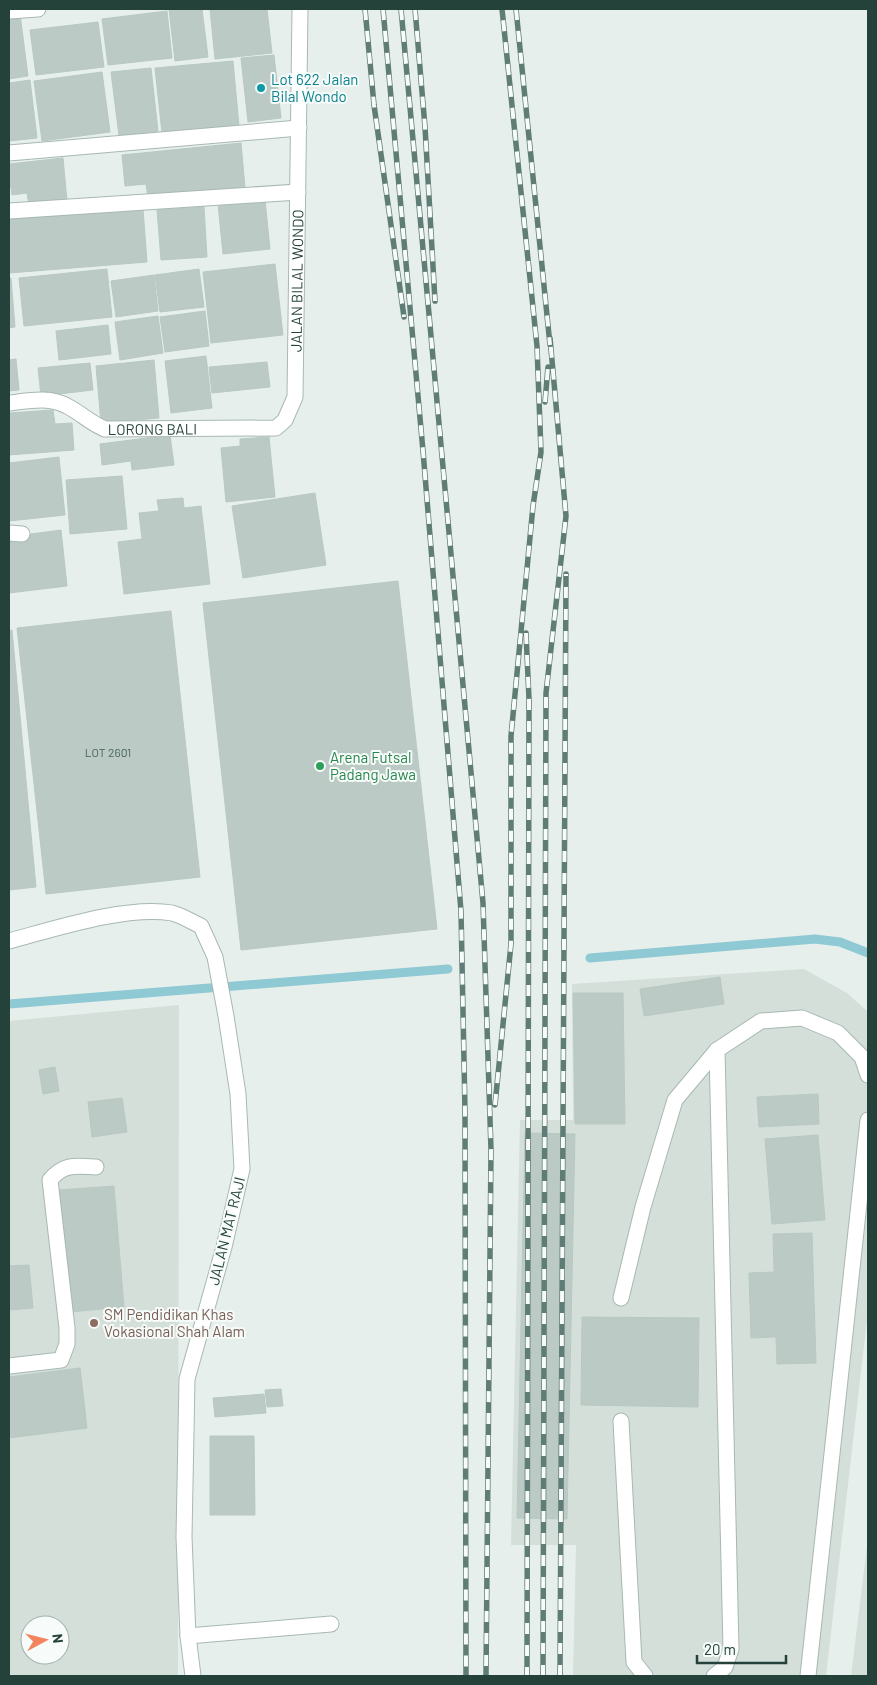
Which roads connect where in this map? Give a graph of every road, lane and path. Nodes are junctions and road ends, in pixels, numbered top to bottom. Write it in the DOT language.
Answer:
graph roads {
  1 [pos="38,9"];
  2 [pos="300,9"];
  3 [pos="9,12"];
  4 [pos="299,128"];
  5 [pos="9,153"];
  6 [pos="298,192"];
  7 [pos="9,211"];
  8 [pos="9,403"];
  9 [pos="276,428"];
  10 [pos="9,941"];
  11 [pos="717,1050"];
  12 [pos="868,1075"];
  13 [pos="868,1120"];
  14 [pos="96,1167"];
  15 [pos="621,1298"];
  16 [pos="9,1366"];
  17 [pos="621,1421"];
  18 [pos="331,1624"];
  19 [pos="188,1636"];
  20 [pos="193,1676"];
  21 [pos="644,1676"];
  22 [pos="714,1676"];
  23 [pos="808,1676"];
  1 -- 3 [label="street"];
  2 -- 4 [label="street, JALAN BILAL WONDO"];
  4 -- 5 [label="street"];
  4 -- 6 [label="street, JALAN BILAL WONDO"];
  6 -- 7 [label="street"];
  6 -- 9 [label="street, JALAN BILAL WONDO"];
  8 -- 9 [label="street, LORONG BALI"];
  10 -- 19 [label="street, JALAN MAT RAJI"];
  11 -- 12 [label="street"];
  11 -- 15 [label="street"];
  11 -- 22 [label="street"];
  13 -- 23 [label="street"];
  14 -- 16 [label="street"];
  17 -- 21 [label="street"];
  18 -- 19 [label="street"];
  19 -- 20 [label="street, JALAN MAT RAJI"];
}
